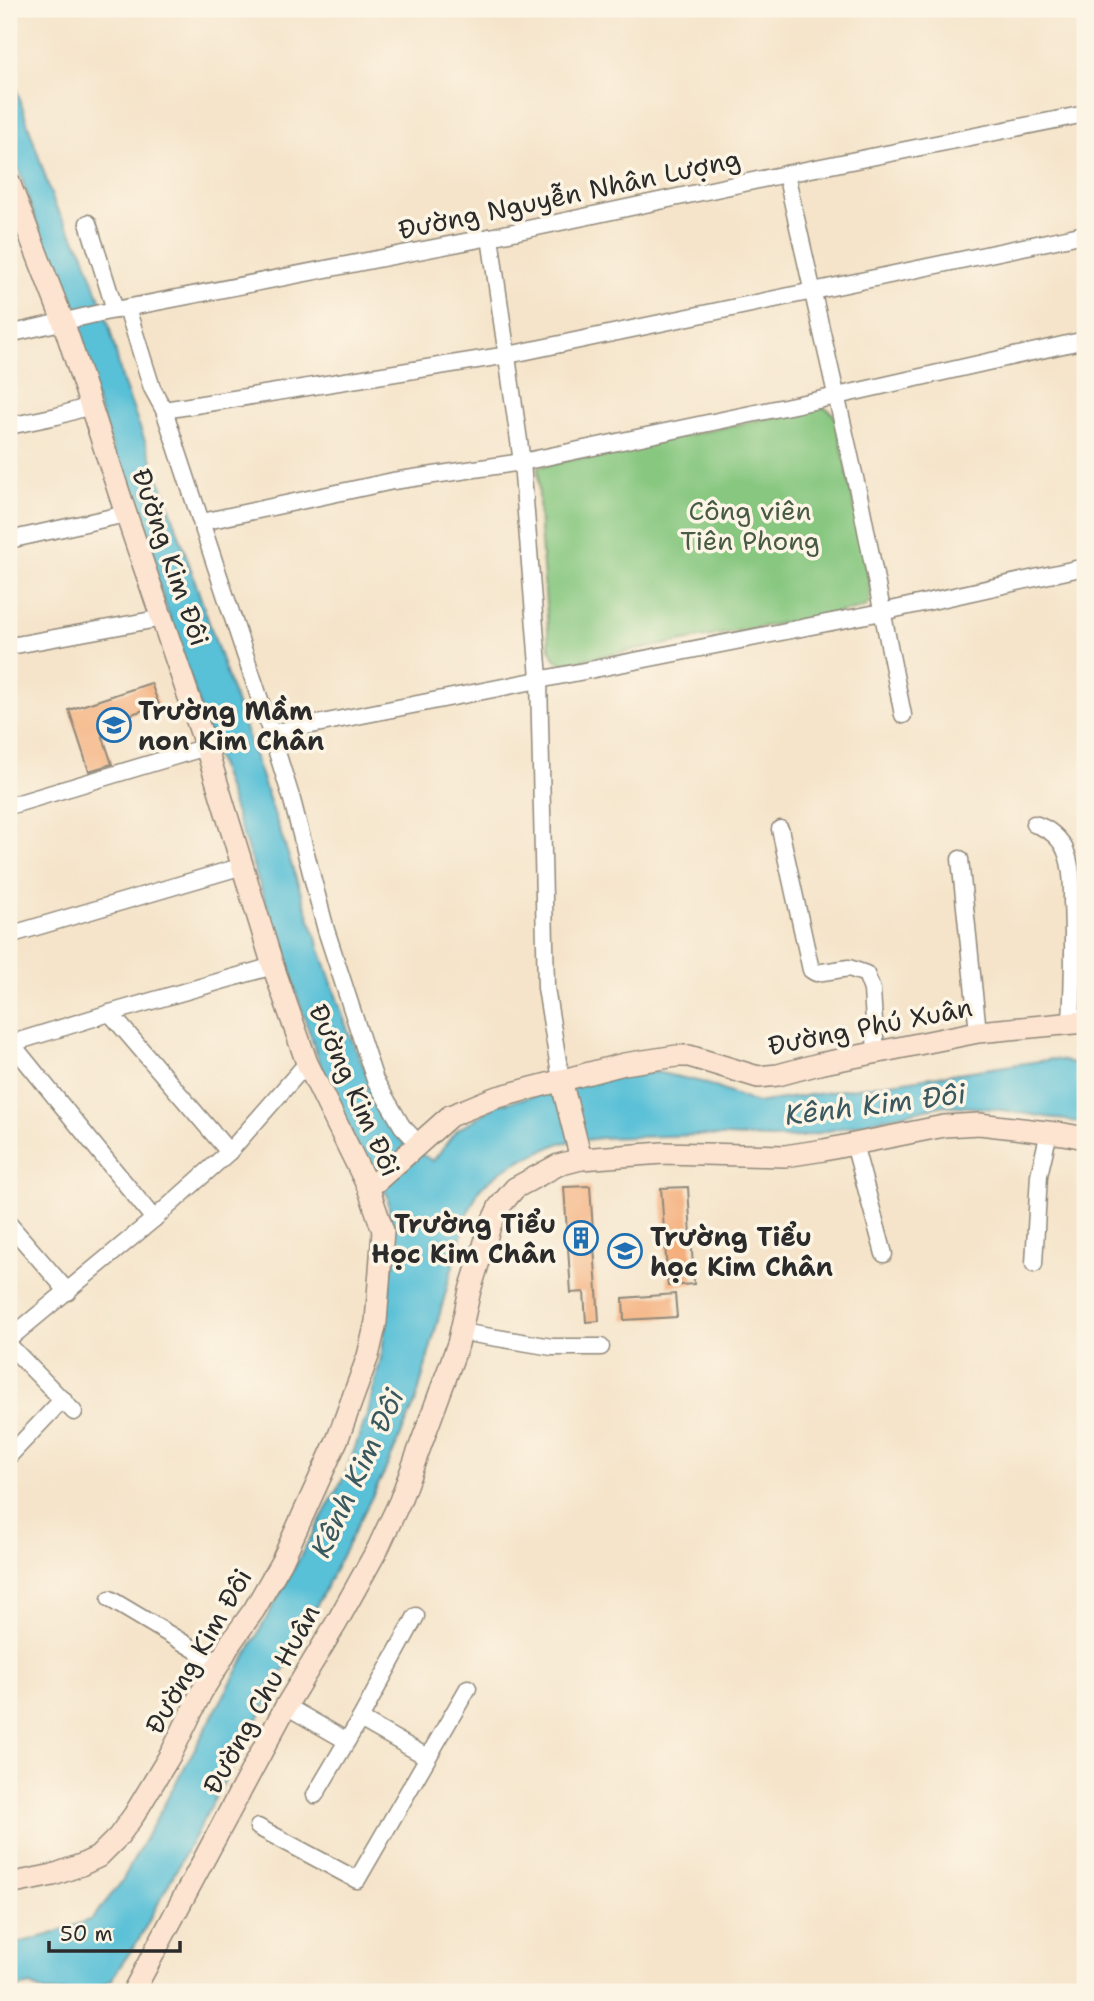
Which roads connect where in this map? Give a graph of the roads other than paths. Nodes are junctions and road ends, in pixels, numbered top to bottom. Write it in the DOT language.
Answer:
graph roads {
  1 [pos="1085,114"];
  2 [pos="786,174"];
  3 [pos="9,182"];
  4 [pos="88,223"];
  5 [pos="1085,234"];
  6 [pos="490,237"];
  7 [pos="812,290"];
  8 [pos="114,311"];
  9 [pos="69,320"];
  10 [pos="9,334"];
  11 [pos="1085,340"];
  12 [pos="508,355"];
  13 [pos="837,396"];
  14 [pos="90,406"];
  15 [pos="164,410"];
  16 [pos="9,426"];
  17 [pos="522,462"];
  18 [pos="126,514"];
  19 [pos="202,522"];
  20 [pos="9,540"];
  21 [pos="1085,567"];
  22 [pos="882,612"];
  23 [pos="163,618"];
  24 [pos="9,644"];
  25 [pos="540,678"];
  26 [pos="903,715"];
  27 [pos="271,733"];
  28 [pos="206,747"];
  29 [pos="9,806"];
  30 [pos="1034,824"];
  31 [pos="780,829"];
  32 [pos="960,859"];
  33 [pos="243,866"];
  34 [pos="9,935"];
  35 [pos="274,966"];
  36 [pos="110,1013"];
  37 [pos="1078,1022"];
  38 [pos="978,1032"];
  39 [pos="10,1044"];
  40 [pos="876,1053"];
  41 [pos="307,1063"];
  42 [pos="561,1080"];
  43 [pos="1049,1132"];
  44 [pos="1085,1139"];
  45 [pos="418,1143"];
  46 [pos="855,1144"];
  47 [pos="229,1152"];
  48 [pos="581,1159"];
  49 [pos="373,1184"];
  50 [pos="154,1219"];
  51 [pos="9,1224"];
  52 [pos="884,1254"];
  53 [pos="1034,1264"];
  54 [pos="68,1292"];
  55 [pos="461,1332"];
  56 [pos="9,1339"];
  57 [pos="9,1345"];
  58 [pos="601,1347"];
  59 [pos="62,1399"];
  60 [pos="74,1412"];
  61 [pos="9,1456"];
  62 [pos="110,1599"];
  63 [pos="416,1616"];
  64 [pos="219,1664"];
  65 [pos="468,1688"];
  66 [pos="286,1706"];
  67 [pos="360,1719"];
  68 [pos="347,1741"];
  69 [pos="427,1758"];
  70 [pos="315,1795"];
  71 [pos="258,1827"];
  72 [pos="9,1884"];
  73 [pos="133,1992"];
  1 -- 2 [label="street, Đường Nguyễn Nhân Lượng"];
  2 -- 6 [label="street, Đường Nguyễn Nhân Lượng"];
  2 -- 7 [label="street"];
  3 -- 9 [label="street, Đường Kim Đôi"];
  4 -- 8 [label="street"];
  5 -- 7 [label="street"];
  6 -- 8 [label="street, Đường Nguyễn Nhân Lượng"];
  6 -- 12 [label="street"];
  7 -- 12 [label="street"];
  7 -- 13 [label="street"];
  8 -- 9 [label="street, Đường Nguyễn Nhân Lượng"];
  8 -- 15 [label="street"];
  9 -- 10 [label="street, Đường Nguyễn Nhân Lượng"];
  9 -- 14 [label="street, Đường Kim Đôi"];
  11 -- 13 [label="street"];
  12 -- 15 [label="street"];
  12 -- 17 [label="street"];
  13 -- 17 [label="street"];
  13 -- 22 [label="street"];
  14 -- 16 [label="street"];
  14 -- 18 [label="street, Đường Kim Đôi"];
  15 -- 19 [label="street"];
  17 -- 19 [label="street"];
  17 -- 25 [label="street"];
  18 -- 20 [label="street"];
  18 -- 23 [label="street, Đường Kim Đôi"];
  19 -- 27 [label="street"];
  21 -- 22 [label="street"];
  22 -- 25 [label="street"];
  22 -- 26 [label="street"];
  23 -- 24 [label="street"];
  23 -- 28 [label="street, Đường Kim Đôi"];
  25 -- 27 [label="street"];
  25 -- 42 [label="street"];
  27 -- 45 [label="street"];
  28 -- 29 [label="street"];
  28 -- 33 [label="street, Đường Kim Đôi"];
  30 -- 37 [label="street"];
  31 -- 40 [label="street"];
  32 -- 38 [label="street"];
  33 -- 34 [label="street"];
  33 -- 35 [label="street, Đường Kim Đôi"];
  35 -- 36 [label="street"];
  35 -- 41 [label="street, Đường Kim Đôi"];
  36 -- 39 [label="street"];
  36 -- 47 [label="street"];
  37 -- 38 [label="street, Đường Phú Xuân"];
  38 -- 40 [label="street, Đường Phú Xuân"];
  39 -- 50 [label="street"];
  40 -- 42 [label="street, Đường Phú Xuân"];
  41 -- 47 [label="street"];
  41 -- 49 [label="street, Đường Kim Đôi"];
  42 -- 45 [label="street, Đường Phú Xuân"];
  42 -- 48 [label="street"];
  43 -- 44 [label="street, Đường Chu Huân"];
  43 -- 46 [label="street, Đường Chu Huân"];
  43 -- 53 [label="street"];
  45 -- 49 [label="street, Đường Phú Xuân"];
  46 -- 48 [label="street, Đường Chu Huân"];
  46 -- 52 [label="street"];
  47 -- 50 [label="street"];
  48 -- 55 [label="street, Đường Chu Huân"];
  49 -- 64 [label="street, Đường Kim Đôi"];
  50 -- 54 [label="street"];
  51 -- 54 [label="street"];
  54 -- 56 [label="street"];
  55 -- 58 [label="street"];
  55 -- 66 [label="street, Đường Chu Huân"];
  57 -- 59 [label="street"];
  59 -- 60 [label="street"];
  59 -- 61 [label="street"];
  62 -- 64 [label="street"];
  63 -- 67 [label="street"];
  64 -- 72 [label="street, Đường Kim Đôi"];
  65 -- 69 [label="street"];
  66 -- 68 [label="street"];
  66 -- 73 [label="street, Đường Chu Huân"];
  67 -- 68 [label="street"];
  67 -- 69 [label="street"];
  68 -- 70 [label="street"];
  69 -- 71 [label="street"];
}
